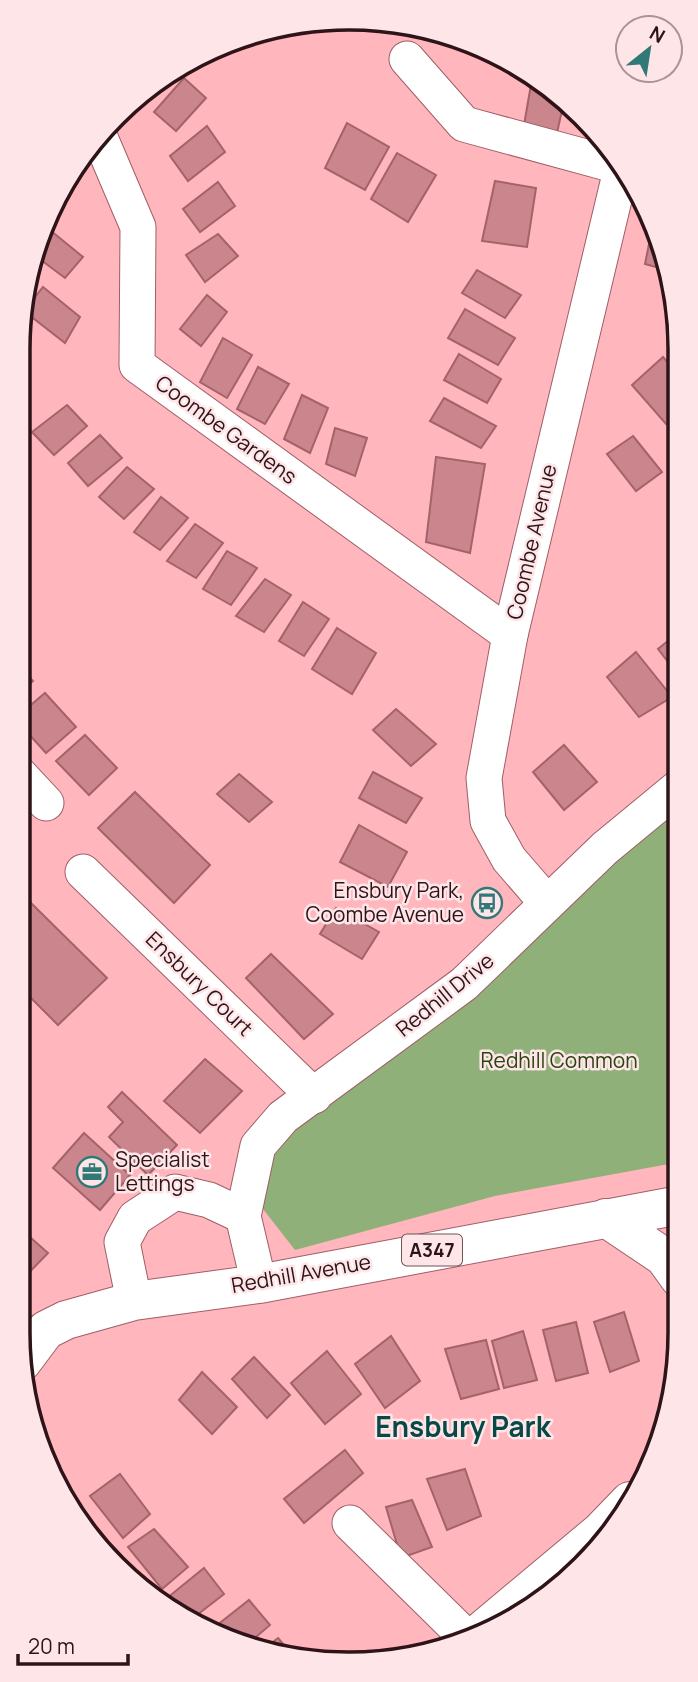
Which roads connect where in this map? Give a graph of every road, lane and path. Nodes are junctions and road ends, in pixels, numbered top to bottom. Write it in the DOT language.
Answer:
graph roads {
  1 [pos="407,59"];
  2 [pos="103,146"];
  3 [pos="607,162"];
  4 [pos="619,179"];
  5 [pos="510,635"];
  6 [pos="30,786"];
  7 [pos="668,797"];
  8 [pos="46,803"];
  9 [pos="83,872"];
  10 [pos="547,903"];
  11 [pos="314,1096"];
  12 [pos="668,1207"];
  13 [pos="243,1216"];
  14 [pos="606,1218"];
  15 [pos="668,1262"];
  16 [pos="259,1284"];
  17 [pos="134,1301"];
  18 [pos="32,1329"];
  19 [pos="350,1523"];
  20 [pos="594,1537"];
  21 [pos="506,1611"];
  22 [pos="461,1632"];
  1 -- 3 [label="street"];
  2 -- 5 [label="street, Coombe Gardens"];
  4 -- 5 [label="street, Coombe Avenue"];
  5 -- 10 [label="street, Coombe Avenue"];
  6 -- 8 [label="street"];
  7 -- 10 [label="street, Redhill Drive"];
  9 -- 11 [label="street, Ensbury Court"];
  10 -- 11 [label="street, Redhill Drive"];
  11 -- 13 [label="street, Redhill Drive"];
  12 -- 14 [label="main road, Redhill Avenue / A347"];
  13 -- 16 [label="street, Redhill Drive"];
  13 -- 17 [label="street"];
  14 -- 15 [label="main road"];
  14 -- 16 [label="main road, Redhill Avenue / A347"];
  16 -- 17 [label="main road, Redhill Avenue / A347"];
  17 -- 18 [label="main road, Redhill Avenue / A347"];
  19 -- 22 [label="street"];
  20 -- 21 [label="main road"];
}
